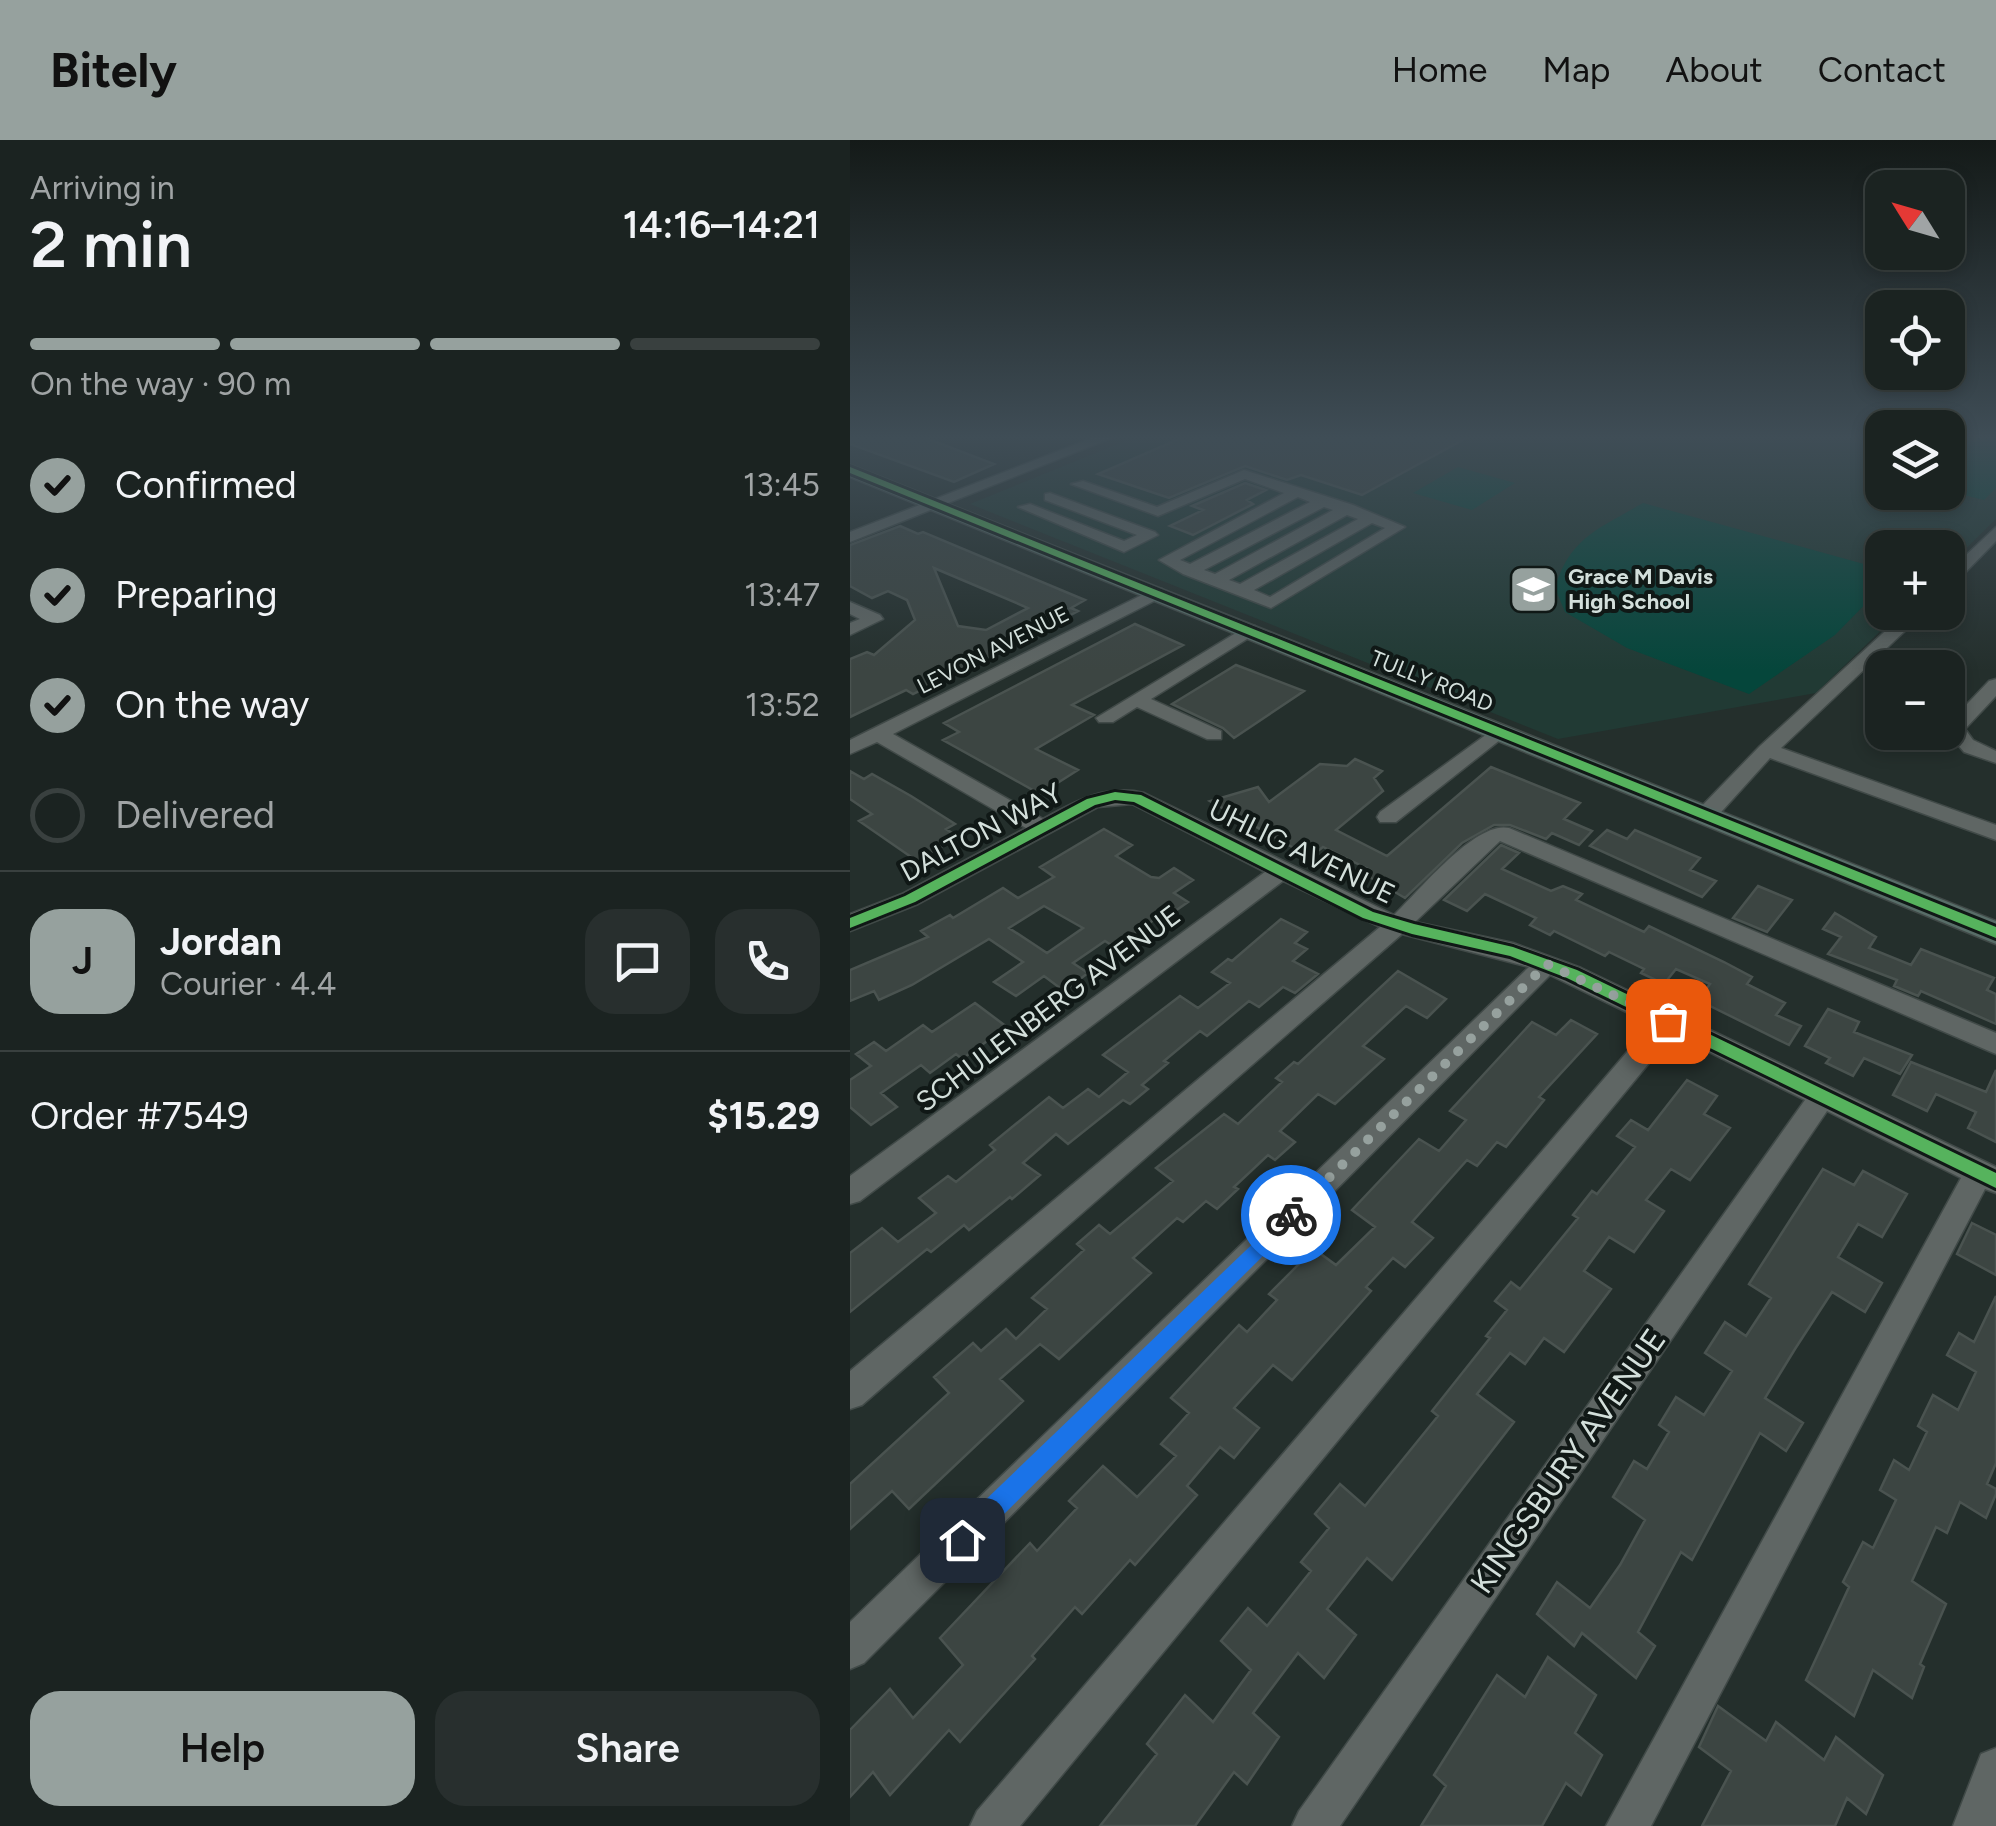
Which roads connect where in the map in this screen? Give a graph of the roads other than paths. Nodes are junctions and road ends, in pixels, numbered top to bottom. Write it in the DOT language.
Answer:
graph roads {
  1 [pos="913,514"];
  2 [pos="955,514"];
  3 [pos="1039,514"];
  4 [pos="1094,514"];
  5 [pos="1254,514"];
  6 [pos="1299,514"];
  7 [pos="1337,514"];
  8 [pos="1363,514"];
  9 [pos="1372,517"];
  10 [pos="1996,532"];
  11 [pos="850,536"];
  12 [pos="1122,546"];
  13 [pos="1965,564"];
  14 [pos="1086,565"];
  15 [pos="1189,571"];
  16 [pos="1212,580"];
  17 [pos="1240,591"];
  18 [pos="1164,596"];
  19 [pos="1271,603"];
  20 [pos="850,608"];
  21 [pos="1244,628"];
  22 [pos="850,630"];
  23 [pos="1897,630"];
  24 [pos="1996,685"];
  25 [pos="1136,699"];
  26 [pos="1106,718"];
  27 [pos="1498,732"];
  28 [pos="878,734"];
  29 [pos="1214,736"];
  30 [pos="850,748"];
  31 [pos="1767,750"];
  32 [pos="1996,757"];
  33 [pos="1137,798"];
  34 [pos="1705,816"];
  35 [pos="1388,817"];
  36 [pos="1039,826"];
  37 [pos="1996,833"];
  38 [pos="1281,872"];
  39 [pos="850,923"];
  40 [pos="1398,925"];
  41 [pos="1996,933"];
  42 [pos="1547,964"];
  43 [pos="1668,1021"];
  44 [pos="1996,1044"];
  45 [pos="1823,1096"];
  46 [pos="1988,1177"];
  47 [pos="850,1192"];
  48 [pos="850,1392"];
  49 [pos="850,1649"];
  50 [pos="1996,1769"];
  51 [pos="992,1826"];
  52 [pos="1314,1826"];
  53 [pos="1628,1826"];
  54 [pos="1975,1826"];
  1 -- 11 [label="street"];
  2 -- 14 [label="main road, TULLY ROAD"];
  3 -- 12 [label="street"];
  4 -- 12 [label="street"];
  5 -- 15 [label="street"];
  6 -- 15 [label="street"];
  7 -- 16 [label="street, LEVON AVENUE"];
  8 -- 9 [label="street"];
  9 -- 17 [label="street"];
  9 -- 19 [label="street"];
  10 -- 13 [label="street"];
  12 -- 14 [label="street"];
  14 -- 18 [label="main road, TULLY ROAD"];
  15 -- 16 [label="street"];
  16 -- 17 [label="street"];
  16 -- 18 [label="street, LEVON AVENUE"];
  17 -- 19 [label="street"];
  18 -- 21 [label="main road, TULLY ROAD"];
  18 -- 28 [label="street, LEVON AVENUE"];
  19 -- 21 [label="street"];
  20 -- 22 [label="street"];
  21 -- 25 [label="street"];
  21 -- 27 [label="main road, TULLY ROAD"];
  23 -- 31 [label="street"];
  24 -- 32 [label="street"];
  25 -- 26 [label="street"];
  25 -- 29 [label="street"];
  27 -- 34 [label="main road, TULLY ROAD"];
  27 -- 35 [label="street"];
  28 -- 30 [label="street, LEVON AVENUE"];
  28 -- 36 [label="street"];
  31 -- 34 [label="street"];
  31 -- 37 [label="street"];
  33 -- 36 [label="street, DALTON WAY"];
  33 -- 38 [label="street, UHLIG AVENUE"];
  34 -- 41 [label="main road, TULLY ROAD"];
  36 -- 39 [label="street, DALTON WAY"];
  38 -- 40 [label="street, UHLIG AVENUE"];
  38 -- 47 [label="street, SCHULENBERG AVENUE"];
  40 -- 42 [label="street, UHLIG AVENUE"];
  40 -- 44 [label="street"];
  40 -- 48 [label="street"];
  42 -- 43 [label="street, UHLIG AVENUE"];
  42 -- 49 [label="street"];
  43 -- 45 [label="street, UHLIG AVENUE"];
  43 -- 51 [label="street"];
  45 -- 46 [label="street, UHLIG AVENUE"];
  45 -- 52 [label="street, KINGSBURY AVENUE"];
  46 -- 53 [label="street"];
  50 -- 54 [label="street"];
}
